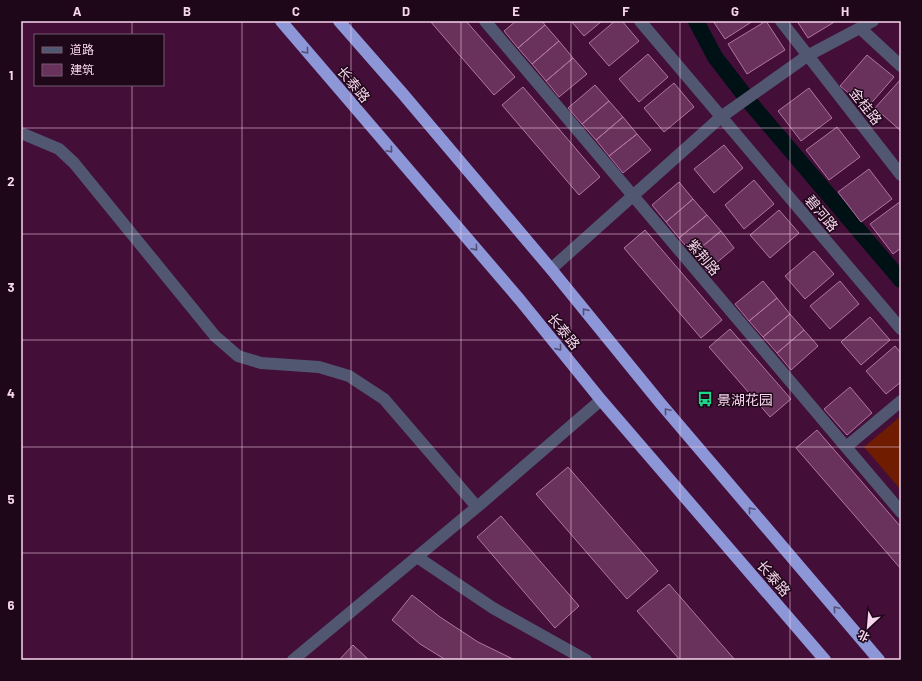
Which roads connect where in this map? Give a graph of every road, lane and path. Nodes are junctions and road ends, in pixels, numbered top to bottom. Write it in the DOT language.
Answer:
graph roads {
  1 [pos="281,21"];
  2 [pos="339,21"];
  3 [pos="485,21"];
  4 [pos="640,21"];
  5 [pos="781,21"];
  6 [pos="873,21"];
  7 [pos="860,28"];
  8 [pos="807,56"];
  9 [pos="901,66"];
  10 [pos="721,117"];
  11 [pos="21,133"];
  12 [pos="901,175"];
  13 [pos="633,196"];
  14 [pos="551,269"];
  15 [pos="901,329"];
  16 [pos="601,400"];
  17 [pos="901,401"];
  18 [pos="846,447"];
  19 [pos="477,507"];
  20 [pos="901,512"];
  21 [pos="417,557"];
  22 [pos="293,660"];
  23 [pos="586,660"];
  24 [pos="825,660"];
  25 [pos="879,660"];
  1 -- 16 [label="highway, 长泰路, one-way"];
  2 -- 14 [label="highway, 长泰路"];
  3 -- 13 [label="street, 紫荆路"];
  4 -- 10 [label="street"];
  5 -- 8 [label="street, 金桂路"];
  6 -- 7 [label="street"];
  7 -- 8 [label="street"];
  7 -- 9 [label="street"];
  8 -- 10 [label="street"];
  8 -- 12 [label="street, 金桂路"];
  10 -- 13 [label="street"];
  10 -- 15 [label="street, 碧河路"];
  11 -- 19 [label="street"];
  13 -- 14 [label="street"];
  13 -- 18 [label="street, 紫荆路"];
  25 -- 14 [label="highway, 长泰路, one-way"];
  16 -- 19 [label="street"];
  16 -- 24 [label="highway, 长泰路"];
  17 -- 18 [label="street"];
  18 -- 20 [label="street, 紫荆路"];
  19 -- 21 [label="street"];
  21 -- 22 [label="street"];
  21 -- 23 [label="street"];
}
